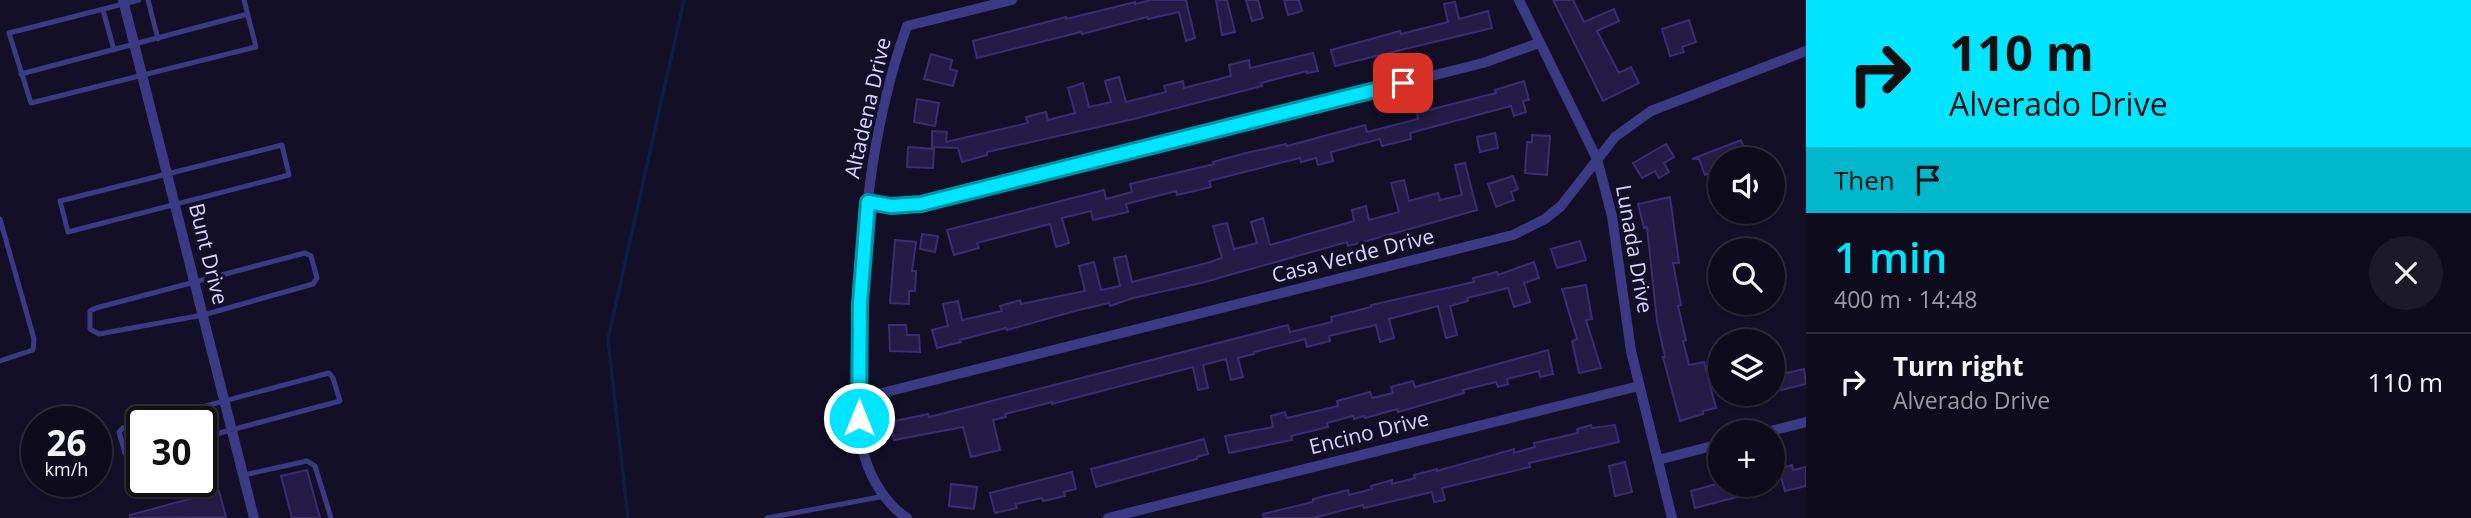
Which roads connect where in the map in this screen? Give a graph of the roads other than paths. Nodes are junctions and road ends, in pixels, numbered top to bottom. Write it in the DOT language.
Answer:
graph roads {
  1 [pos="139,0"];
  2 [pos="148,0"];
  3 [pos="244,0"];
  4 [pos="1012,0"];
  5 [pos="1519,0"];
  6 [pos="123,2"];
  7 [pos="103,10"];
  8 [pos="248,14"];
  9 [pos="158,39"];
  10 [pos="1539,43"];
  11 [pos="135,45"];
  12 [pos="114,50"];
  13 [pos="1806,51"];
  14 [pos="21,74"];
  15 [pos="142,76"];
  16 [pos="1597,159"];
  17 [pos="168,174"];
  18 [pos="868,202"];
  19 [pos="176,205"];
  20 [pos="0,219"];
  21 [pos="195,282"];
  22 [pos="203,315"];
  23 [pos="0,361"];
  24 [pos="1639,386"];
  25 [pos="859,399"];
  26 [pos="225,400"];
  27 [pos="203,406"];
  28 [pos="1806,422"];
  29 [pos="126,427"];
  30 [pos="1785,427"];
  31 [pos="232,431"];
  32 [pos="217,434"];
  33 [pos="1708,447"];
  34 [pos="126,454"];
  35 [pos="1658,460"];
  36 [pos="244,475"];
  37 [pos="885,496"];
  38 [pos="254,518"];
  39 [pos="331,518"];
  40 [pos="767,518"];
  41 [pos="907,518"];
  42 [pos="1108,518"];
  43 [pos="1672,518"];
  1 -- 6 [label="lane"];
  2 -- 9 [label="lane"];
  3 -- 8 [label="lane"];
  4 -- 18 [label="street, Altadena Drive"];
  5 -- 10 [label="street, Lunada Drive"];
  6 -- 7 [label="lane"];
  6 -- 11 [label="street, Bunt Drive"];
  7 -- 12 [label="lane"];
  7 -- 14 [label="lane"];
  8 -- 9 [label="lane"];
  8 -- 15 [label="lane"];
  9 -- 11 [label="lane"];
  10 -- 16 [label="street, Lunada Drive"];
  10 -- 18 [label="street"];
  11 -- 12 [label="lane"];
  11 -- 15 [label="street, Bunt Drive"];
  12 -- 14 [label="lane"];
  13 -- 16 [label="street, Casa Verde Drive"];
  14 -- 15 [label="lane"];
  15 -- 17 [label="street, Bunt Drive"];
  16 -- 24 [label="street, Lunada Drive"];
  16 -- 25 [label="street, Casa Verde Drive"];
  17 -- 19 [label="street, Bunt Drive"];
  17 -- 19 [label="lane"];
  17 -- 19 [label="lane"];
  18 -- 25 [label="street, Altadena Drive"];
  19 -- 21 [label="street, Bunt Drive"];
  20 -- 23 [label="lane"];
  21 -- 22 [label="street, Bunt Drive"];
  21 -- 22 [label="lane"];
  21 -- 22 [label="lane"];
  22 -- 26 [label="street, Bunt Drive"];
  24 -- 35 [label="street, Lunada Drive"];
  24 -- 42 [label="street, Encino Drive"];
  25 -- 37 [label="street, Altadena Drive"];
  26 -- 27 [label="lane"];
  26 -- 31 [label="street, Bunt Drive"];
  26 -- 31 [label="lane"];
  28 -- 30 [label="street"];
  29 -- 34 [label="lane"];
  31 -- 32 [label="lane"];
  31 -- 36 [label="street, Bunt Drive"];
  33 -- 35 [label="street"];
  35 -- 43 [label="street, Lunada Drive"];
  36 -- 38 [label="street, Bunt Drive"];
  36 -- 39 [label="lane"];
  37 -- 40 [label="lane"];
  37 -- 41 [label="street, Altadena Drive"];
}
